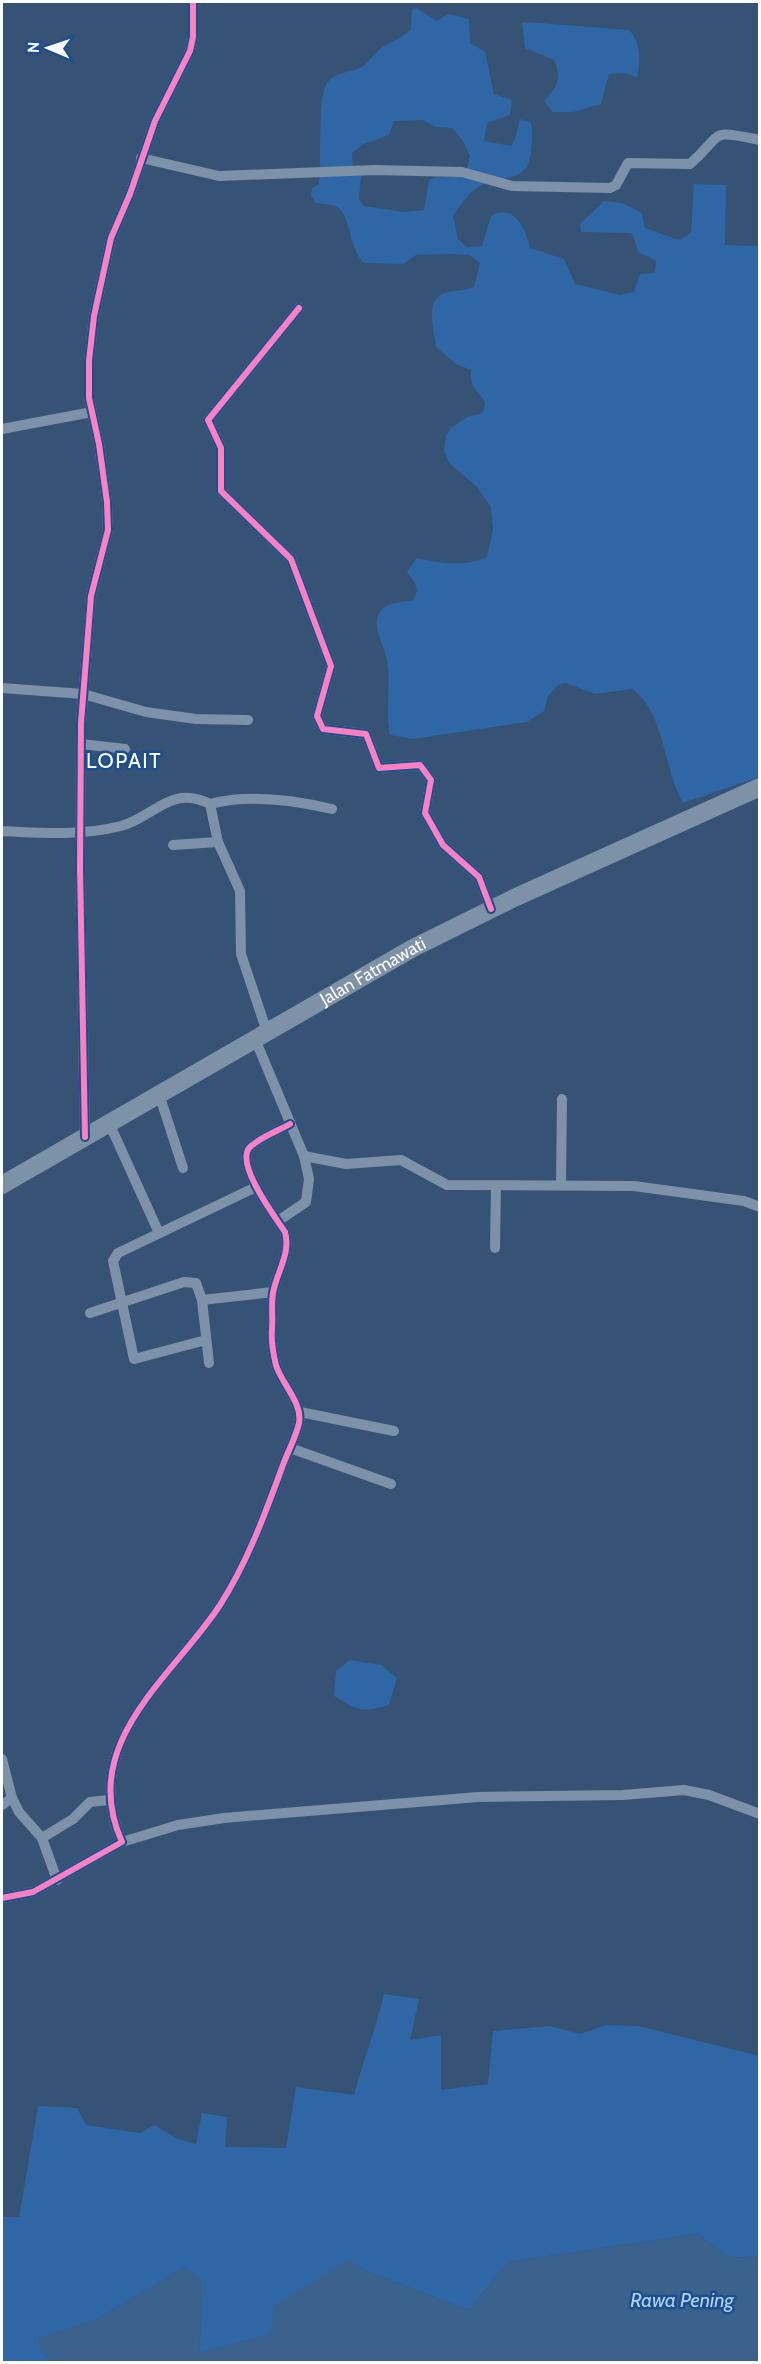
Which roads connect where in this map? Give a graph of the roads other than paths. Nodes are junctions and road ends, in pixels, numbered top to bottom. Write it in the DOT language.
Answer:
graph roads {
  1 [pos="194,2"];
  2 [pos="759,140"];
  3 [pos="141,158"];
  4 [pos="299,308"];
  5 [pos="92,412"];
  6 [pos="2,429"];
  7 [pos="2,688"];
  8 [pos="83,694"];
  9 [pos="248,720"];
  10 [pos="81,744"];
  11 [pos="125,749"];
  12 [pos="759,787"];
  13 [pos="210,804"];
  14 [pos="332,809"];
  15 [pos="2,831"];
  16 [pos="82,834"];
  17 [pos="218,842"];
  18 [pos="173,846"];
  19 [pos="491,909"];
  20 [pos="261,1035"];
  21 [pos="159,1094"];
  22 [pos="562,1099"];
  23 [pos="290,1124"];
  24 [pos="110,1125"];
  25 [pos="85,1137"];
  26 [pos="304,1156"];
  27 [pos="183,1168"];
  28 [pos="2,1184"];
  29 [pos="561,1184"];
  30 [pos="496,1186"];
  31 [pos="256,1187"];
  32 [pos="759,1207"];
  33 [pos="278,1221"];
  34 [pos="159,1233"];
  35 [pos="495,1248"];
  36 [pos="273,1292"];
  37 [pos="202,1300"];
  38 [pos="122,1304"];
  39 [pos="90,1313"];
  40 [pos="206,1340"];
  41 [pos="209,1363"];
  42 [pos="300,1412"];
  43 [pos="394,1431"];
  44 [pos="290,1448"];
  45 [pos="391,1484"];
  46 [pos="2,1759"];
  47 [pos="12,1798"];
  48 [pos="109,1800"];
  49 [pos="2,1805"];
  50 [pos="759,1814"];
  51 [pos="42,1838"];
  52 [pos="122,1842"];
  53 [pos="57,1880"];
  54 [pos="2,1898"];
  1 -- 3 [label="street"];
  2 -- 3 [label="street"];
  3 -- 5 [label="street"];
  4 -- 19 [label="street"];
  5 -- 6 [label="street"];
  5 -- 8 [label="street"];
  7 -- 8 [label="street"];
  8 -- 9 [label="street"];
  8 -- 10 [label="street"];
  10 -- 11 [label="street"];
  10 -- 16 [label="street"];
  12 -- 19 [label="highway, Jalan Fatmawati"];
  13 -- 14 [label="street"];
  13 -- 16 [label="street"];
  13 -- 17 [label="street"];
  15 -- 16 [label="street"];
  16 -- 25 [label="street"];
  17 -- 18 [label="street"];
  17 -- 20 [label="street"];
  19 -- 20 [label="highway, Jalan Fatmawati"];
  20 -- 21 [label="highway, Jalan Fatmawati"];
  20 -- 23 [label="street"];
  21 -- 24 [label="highway, Jalan Fatmawati"];
  21 -- 27 [label="street"];
  22 -- 29 [label="street"];
  23 -- 26 [label="street"];
  23 -- 31 [label="street"];
  24 -- 25 [label="highway, Jalan Fatmawati"];
  24 -- 34 [label="street"];
  25 -- 28 [label="highway, Jalan Fatmawati"];
  26 -- 30 [label="street"];
  26 -- 33 [label="street"];
  29 -- 30 [label="street"];
  29 -- 32 [label="street"];
  30 -- 35 [label="street"];
  31 -- 33 [label="street"];
  31 -- 34 [label="street"];
  33 -- 36 [label="street"];
  34 -- 38 [label="street"];
  36 -- 37 [label="street"];
  36 -- 42 [label="street"];
  37 -- 38 [label="street"];
  37 -- 40 [label="street"];
  38 -- 39 [label="street"];
  38 -- 40 [label="street"];
  40 -- 41 [label="street"];
  42 -- 43 [label="street"];
  42 -- 44 [label="street"];
  44 -- 45 [label="street"];
  44 -- 48 [label="street"];
  46 -- 47 [label="street"];
  47 -- 49 [label="street"];
  47 -- 51 [label="street"];
  48 -- 51 [label="street"];
  48 -- 52 [label="street"];
  50 -- 52 [label="street"];
  51 -- 53 [label="street"];
  52 -- 53 [label="street"];
  53 -- 54 [label="street"];
}
